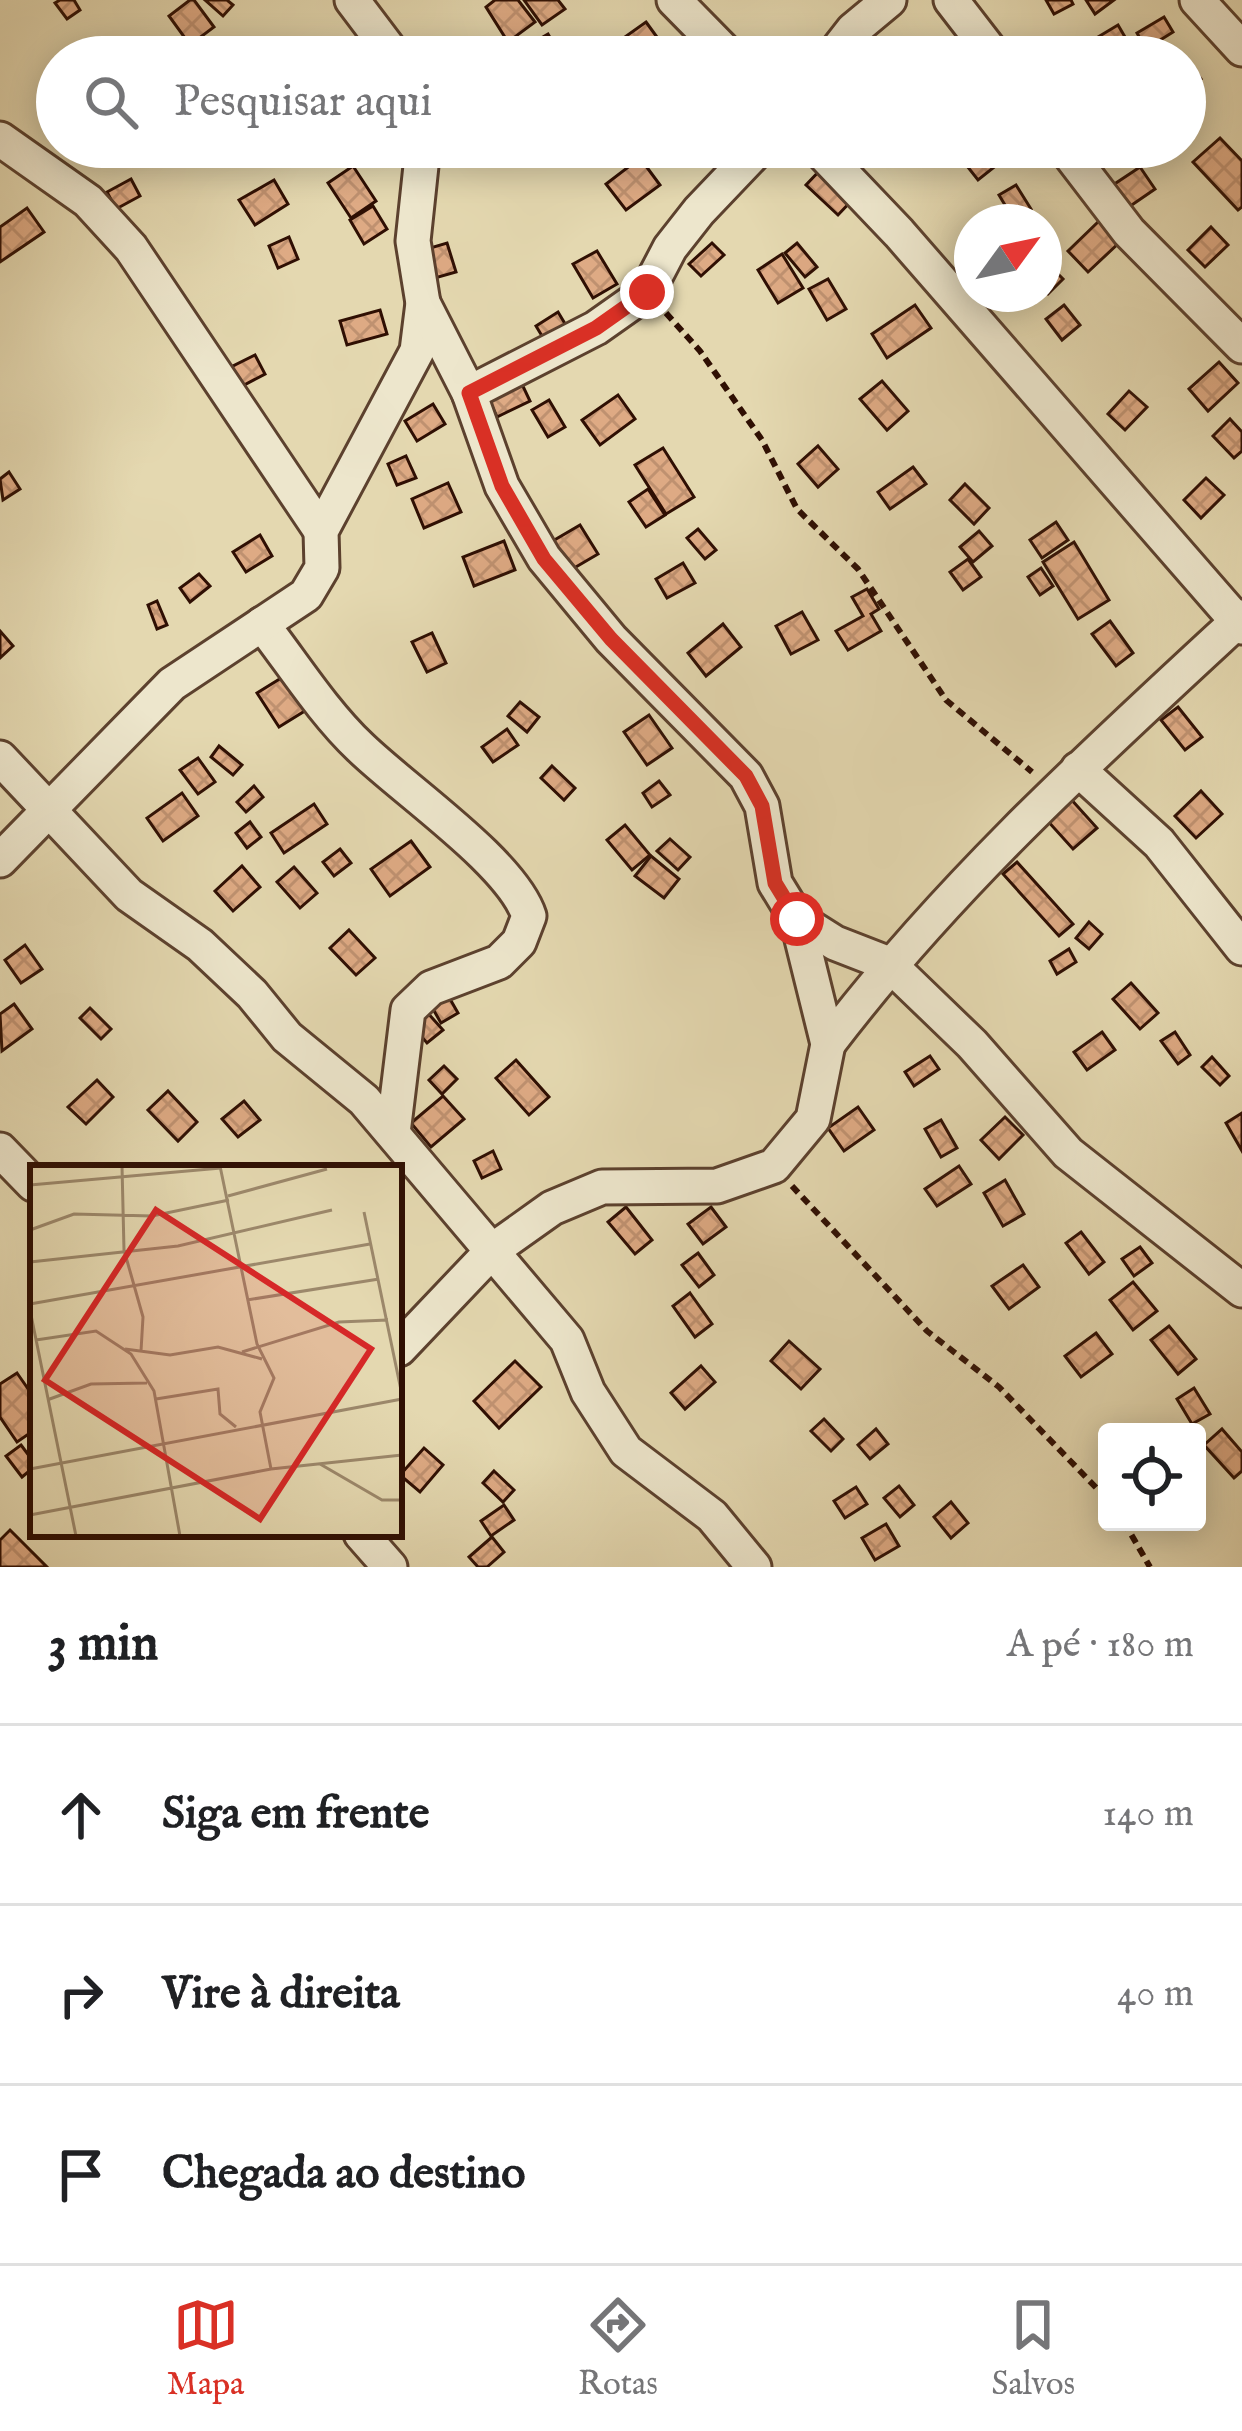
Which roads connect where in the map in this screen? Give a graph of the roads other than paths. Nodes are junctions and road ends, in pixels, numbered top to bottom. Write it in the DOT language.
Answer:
graph roads {
  1 [pos="352,0"];
  2 [pos="674,0"];
  3 [pos="889,0"];
  4 [pos="951,0"];
  5 [pos="1198,0"];
  6 [pos="379,36"];
  7 [pos="709,36"];
  8 [pos="849,36"];
  9 [pos="978,36"];
  10 [pos="1242,49"];
  11 [pos="0,139"];
  12 [pos="36,164"];
  13 [pos="41,168"];
  14 [pos="421,168"];
  15 [pos="740,168"];
  16 [pos="838,168"];
  17 [pos="1080,168"];
  18 [pos="423,303"];
  19 [pos="1242,346"];
  20 [pos="469,393"];
  21 [pos="321,531"];
  22 [pos="1240,622"];
  23 [pos="262,624"];
  24 [pos="0,758"];
  25 [pos="1067,780"];
  26 [pos="47,808"];
  27 [pos="0,860"];
  28 [pos="797,919"];
  29 [pos="1242,948"];
  30 [pos="889,964"];
  31 [pos="828,1044"];
  32 [pos="393,1133"];
  33 [pos="0,1150"];
  34 [pos="30,1181"];
  35 [pos="493,1250"];
  36 [pos="1242,1290"];
  37 [pos="402,1346"];
  38 [pos="364,1537"];
  39 [pos="390,1567"];
  40 [pos="754,1567"];
  1 -- 6 [label="street"];
  2 -- 7 [label="street"];
  3 -- 8 [label="street"];
  4 -- 9 [label="street"];
  5 -- 10 [label="street"];
  11 -- 12 [label="street"];
  13 -- 21 [label="street"];
  14 -- 18 [label="street"];
  15 -- 20 [label="street"];
  16 -- 22 [label="street"];
  17 -- 19 [label="street"];
  18 -- 20 [label="street"];
  18 -- 21 [label="street"];
  20 -- 28 [label="street"];
  21 -- 23 [label="street"];
  22 -- 25 [label="street"];
  23 -- 26 [label="street"];
  23 -- 32 [label="street"];
  24 -- 26 [label="street"];
  25 -- 29 [label="street"];
  25 -- 30 [label="street"];
  26 -- 27 [label="street"];
  26 -- 32 [label="street"];
  28 -- 30 [label="street"];
  28 -- 31 [label="street"];
  30 -- 31 [label="street"];
  30 -- 36 [label="street"];
  31 -- 35 [label="street"];
  32 -- 35 [label="street"];
  33 -- 34 [label="street"];
  35 -- 37 [label="street"];
  35 -- 40 [label="street"];
  38 -- 39 [label="street"];
}
